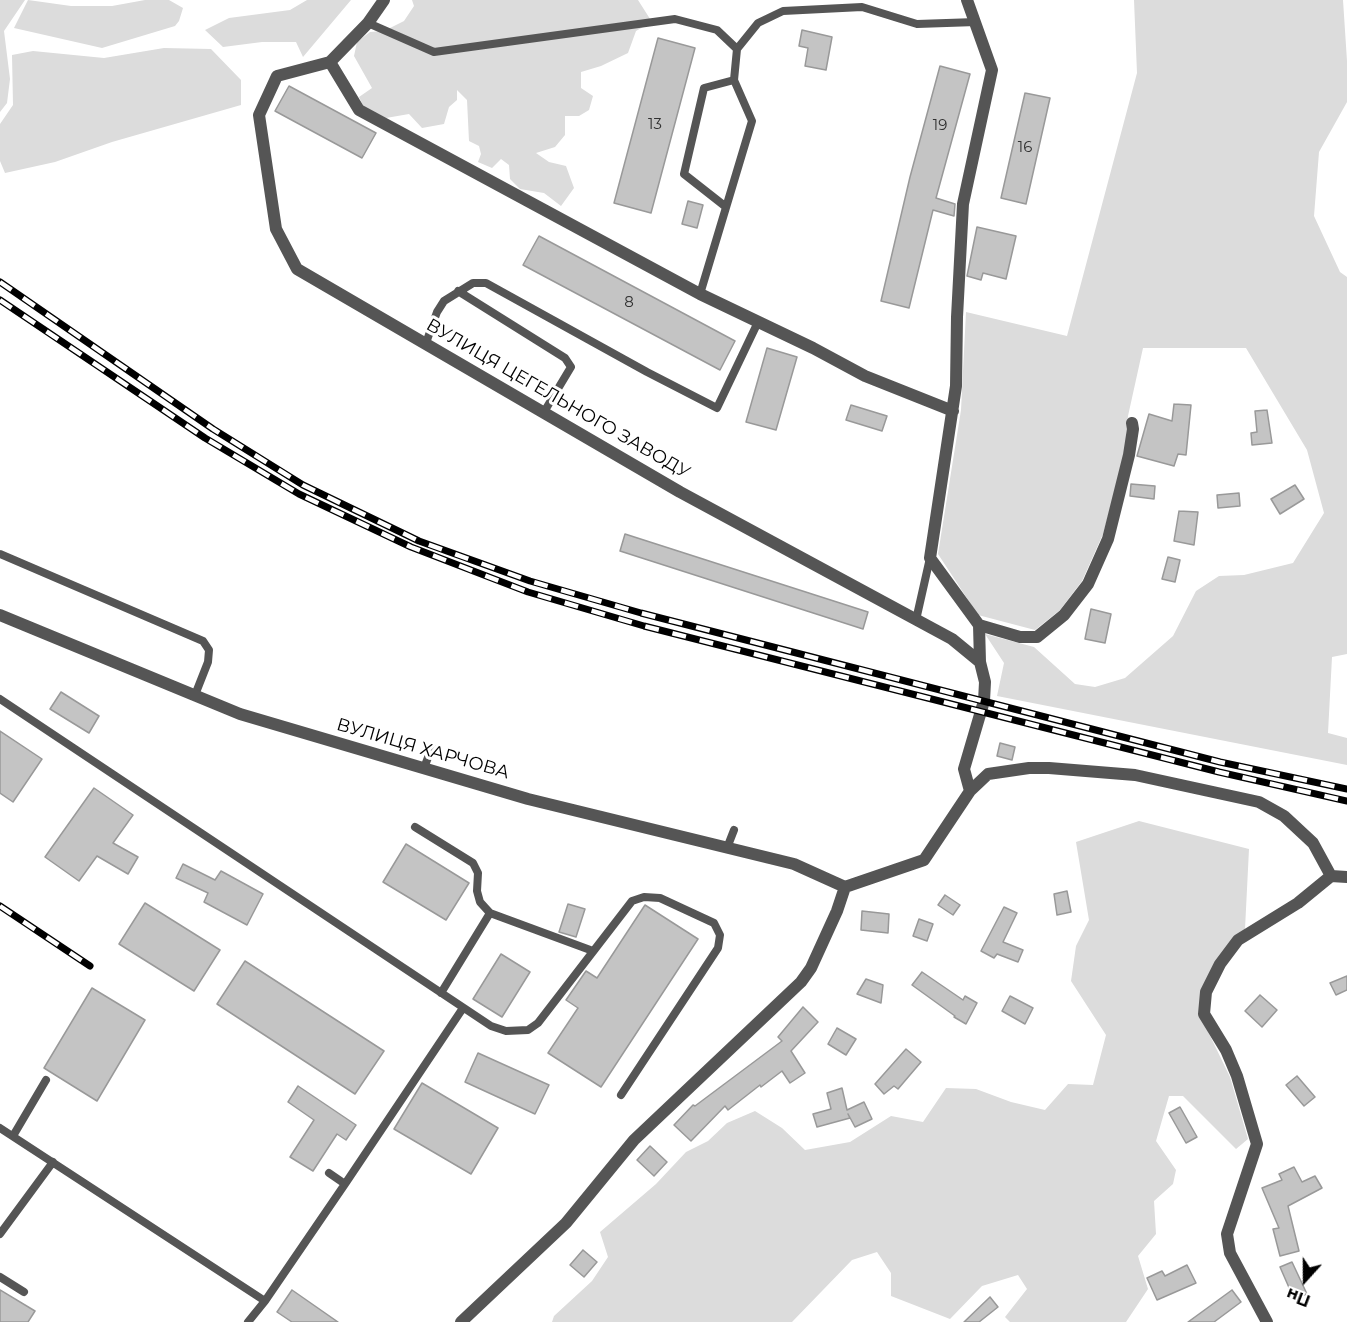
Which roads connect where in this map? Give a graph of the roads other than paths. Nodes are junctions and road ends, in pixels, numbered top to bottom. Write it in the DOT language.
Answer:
graph roads {
  1 [pos="384,0"];
  2 [pos="967,0"];
  3 [pos="976,22"];
  4 [pos="369,23"];
  5 [pos="737,50"];
  6 [pos="330,62"];
  7 [pos="734,80"];
  8 [pos="726,207"];
  9 [pos="458,291"];
  10 [pos="700,294"];
  11 [pos="758,322"];
  12 [pos="426,343"];
  13 [pos="953,411"];
  14 [pos="543,412"];
  15 [pos="1132,423"];
  16 [pos="0,554"];
  17 [pos="930,558"];
  18 [pos="0,615"];
  19 [pos="916,620"];
  20 [pos="979,625"];
  21 [pos="980,662"];
  22 [pos="195,695"];
  23 [pos="0,699"];
  24 [pos="432,747"];
  25 [pos="424,768"];
  26 [pos="970,791"];
  27 [pos="415,827"];
  28 [pos="734,830"];
  29 [pos="727,848"];
  30 [pos="1331,876"];
  31 [pos="1347,877"];
  32 [pos="845,887"];
  33 [pos="490,913"];
  34 [pos="592,951"];
  35 [pos="441,993"];
  36 [pos="464,1008"];
  37 [pos="46,1080"];
  38 [pos="621,1095"];
  39 [pos="0,1128"];
  40 [pos="13,1136"];
  41 [pos="53,1162"];
  42 [pos="329,1173"];
  43 [pos="345,1184"];
  44 [pos="0,1234"];
  45 [pos="0,1277"];
  46 [pos="24,1292"];
  47 [pos="265,1301"];
  48 [pos="248,1322"];
  49 [pos="461,1322"];
  50 [pos="1268,1322"];
  1 -- 4 [label="street"];
  2 -- 3 [label="street"];
  3 -- 5 [label="lane"];
  3 -- 13 [label="street"];
  4 -- 5 [label="lane"];
  4 -- 6 [label="street"];
  5 -- 7 [label="lane"];
  6 -- 10 [label="street"];
  6 -- 12 [label="street, ВУЛИЦЯ ЦЕГЕЛЬНОГО ЗАВОДУ"];
  7 -- 8 [label="lane"];
  7 -- 8 [label="lane"];
  8 -- 10 [label="lane"];
  9 -- 11 [label="lane"];
  9 -- 12 [label="lane"];
  9 -- 14 [label="lane"];
  10 -- 11 [label="street"];
  11 -- 13 [label="street"];
  12 -- 14 [label="street, ВУЛИЦЯ ЦЕГЕЛЬНОГО ЗАВОДУ"];
  13 -- 17 [label="street"];
  14 -- 19 [label="street, ВУЛИЦЯ ЦЕГЕЛЬНОГО ЗАВОДУ"];
  15 -- 20 [label="street"];
  16 -- 22 [label="lane"];
  17 -- 19 [label="lane"];
  17 -- 20 [label="street"];
  18 -- 22 [label="street, ВУЛИЦЯ ХАРЧОВА"];
  19 -- 21 [label="street, ВУЛИЦЯ ЦЕГЕЛЬНОГО ЗАВОДУ"];
  20 -- 21 [label="street"];
  21 -- 26 [label="street"];
  22 -- 25 [label="street, ВУЛИЦЯ ХАРЧОВА"];
  23 -- 35 [label="lane"];
  24 -- 25 [label="lane"];
  25 -- 29 [label="street, ВУЛИЦЯ ХАРЧОВА"];
  26 -- 30 [label="street"];
  26 -- 32 [label="street"];
  27 -- 33 [label="lane"];
  28 -- 29 [label="lane"];
  29 -- 32 [label="street, ВУЛИЦЯ ХАРЧОВА"];
  30 -- 31 [label="street"];
  30 -- 50 [label="street"];
  32 -- 49 [label="street"];
  33 -- 34 [label="lane"];
  33 -- 35 [label="lane"];
  34 -- 36 [label="lane"];
  34 -- 38 [label="lane"];
  35 -- 36 [label="lane"];
  36 -- 43 [label="lane"];
  37 -- 40 [label="lane"];
  39 -- 40 [label="lane"];
  40 -- 41 [label="lane"];
  41 -- 44 [label="lane"];
  41 -- 47 [label="lane"];
  42 -- 43 [label="lane"];
  43 -- 47 [label="lane"];
  45 -- 46 [label="lane"];
  47 -- 48 [label="lane"];
}
